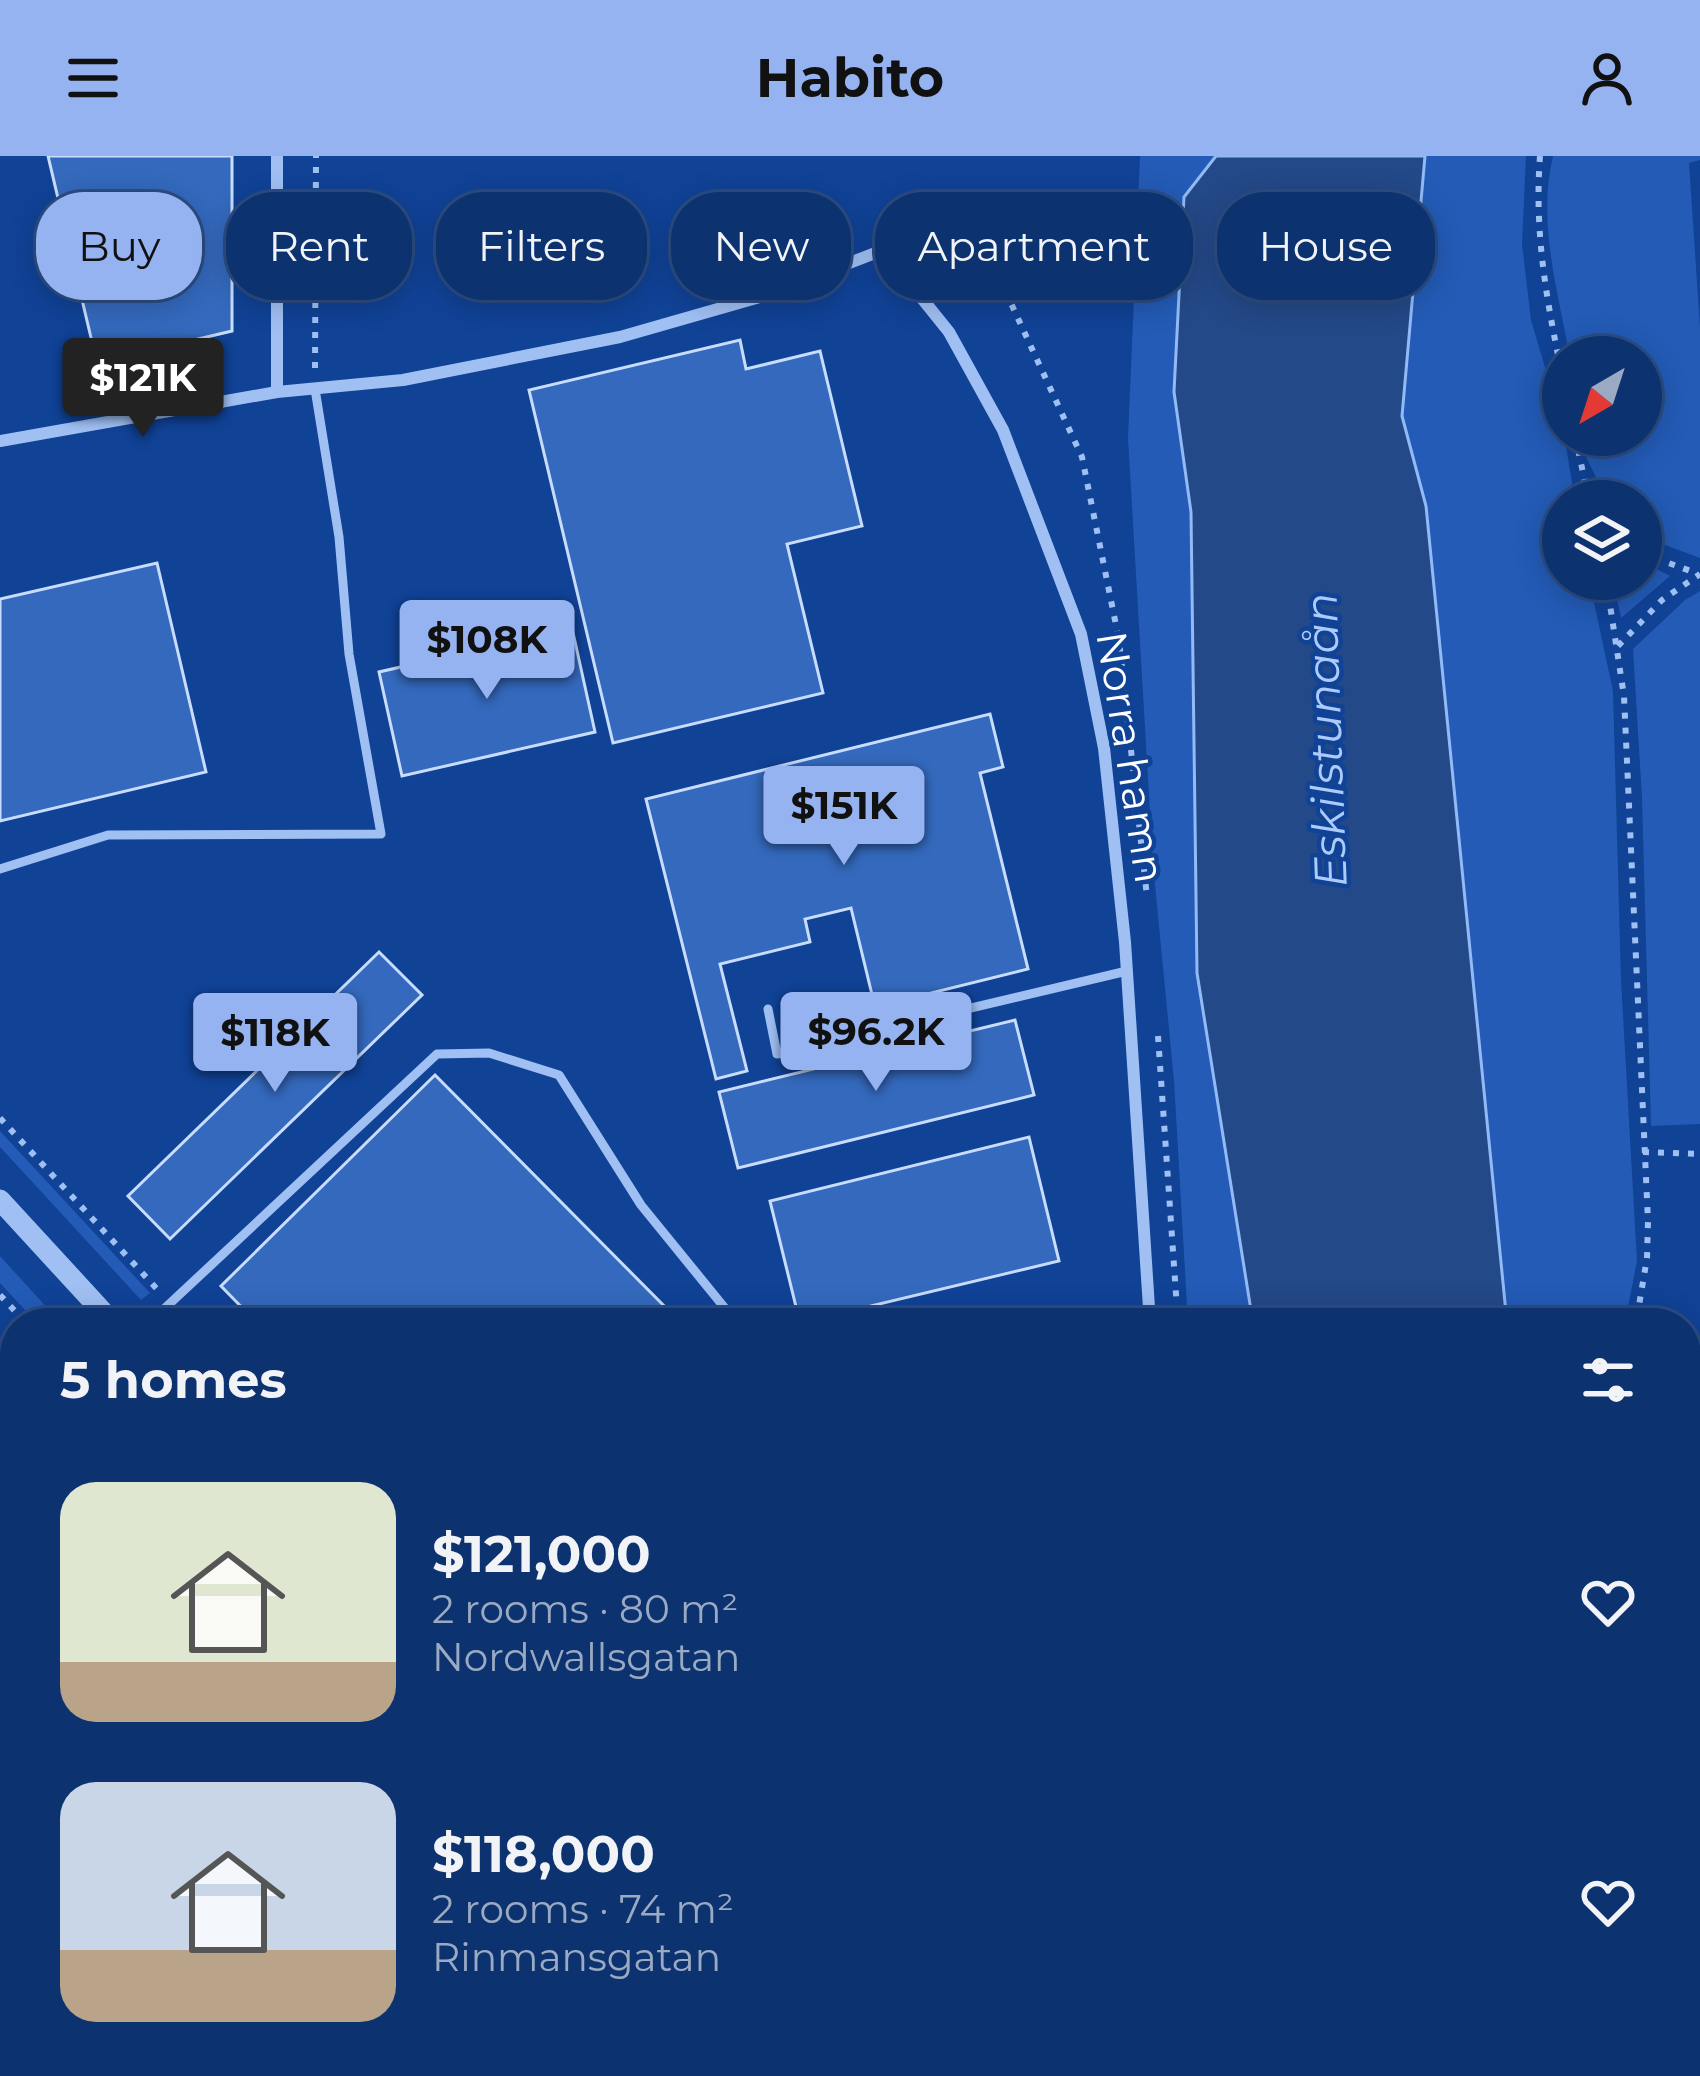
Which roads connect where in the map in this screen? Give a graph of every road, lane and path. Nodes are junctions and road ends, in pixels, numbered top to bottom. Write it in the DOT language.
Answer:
graph roads {
  1 [pos="278,156"];
  2 [pos="316,156"];
  3 [pos="1540,156"];
  4 [pos="1554,336"];
  5 [pos="315,388"];
  6 [pos="277,392"];
  7 [pos="0,441"];
  8 [pos="1662,561"];
  9 [pos="1700,573"];
  10 [pos="1610,600"];
  11 [pos="1618,646"];
  12 [pos="0,869"];
  13 [pos="1127,971"];
  14 [pos="768,1009"];
  15 [pos="0,1118"];
  16 [pos="1642,1152"];
  17 [pos="1700,1154"];
  18 [pos="0,1201"];
  19 [pos="170,1303"];
  20 [pos="99,1308"];
  21 [pos="165,1308"];
  22 [pos="725,1308"];
  23 [pos="1149,1308"];
  24 [pos="1639,1308"];
  1 -- 6 [label="street"];
  2 -- 5 [label="path"];
  3 -- 4 [label="path"];
  5 -- 6 [label="street"];
  5 -- 12 [label="lane"];
  5 -- 13 [label="street, Norra hamn"];
  6 -- 7 [label="street"];
  8 -- 9 [label="path"];
  9 -- 11 [label="path"];
  10 -- 11 [label="path"];
  11 -- 16 [label="path"];
  13 -- 14 [label="lane"];
  13 -- 23 [label="street, Norra hamn"];
  15 -- 19 [label="path"];
  16 -- 17 [label="path"];
  16 -- 24 [label="path"];
  18 -- 20 [label="street"];
  19 -- 21 [label="lane"];
  19 -- 22 [label="lane"];
}
